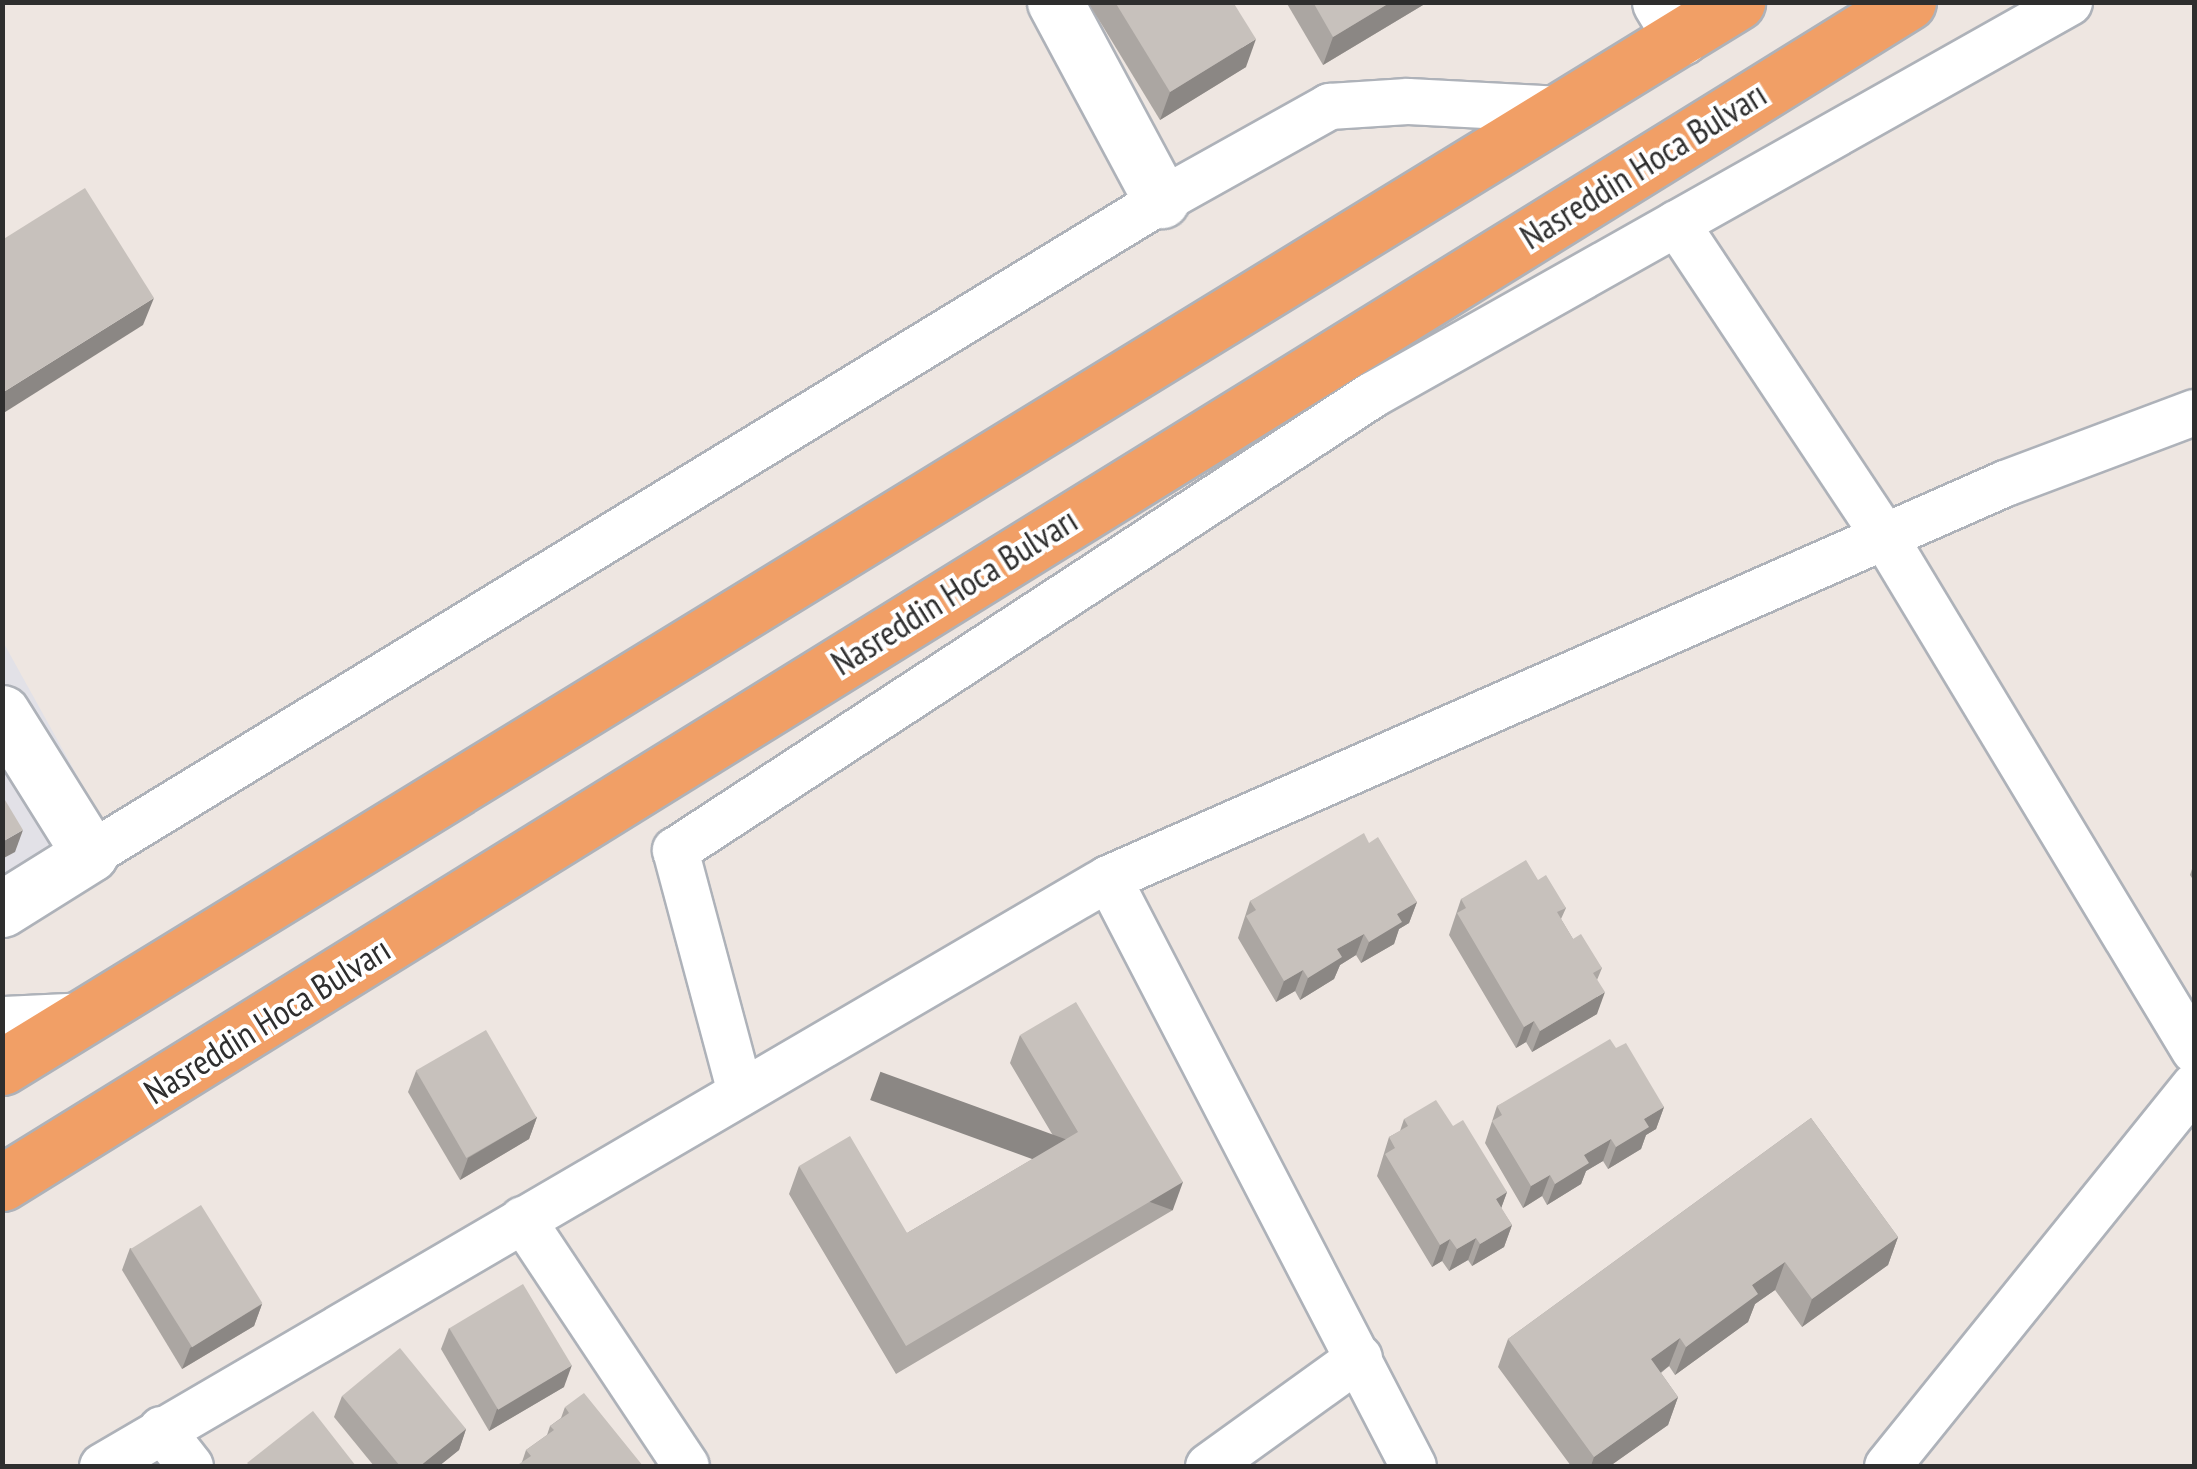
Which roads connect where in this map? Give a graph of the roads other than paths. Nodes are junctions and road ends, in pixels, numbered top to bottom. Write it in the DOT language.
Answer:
graph roads {
  1 [pos="1055,2"];
  2 [pos="1737,2"];
  3 [pos="1908,2"];
  4 [pos="2069,2"];
  5 [pos="1670,20"];
  6 [pos="1562,108"];
  7 [pos="1161,200"];
  8 [pos="1676,223"];
  9 [pos="2194,412"];
  10 [pos="1884,536"];
  11 [pos="2,713"];
  12 [pos="90,854"];
  13 [pos="1108,878"];
  14 [pos="2,909"];
  15 [pos="87,1015"];
  16 [pos="2,1018"];
  17 [pos="2194,1050"];
  18 [pos="2,1067"];
  19 [pos="2194,1086"];
  20 [pos="740,1092"];
  21 [pos="2,1183"];
  22 [pos="522,1219"];
  23 [pos="1359,1357"];
  24 [pos="162,1430"];
  25 [pos="102,1466"];
  26 [pos="190,1466"];
  27 [pos="686,1466"];
  28 [pos="1208,1466"];
  29 [pos="1413,1466"];
  30 [pos="1887,1466"];
  1 -- 7 [label="street"];
  2 -- 5 [label="highway"];
  3 -- 21 [label="highway, Nasreddin Hoca Bulvarı"];
  4 -- 8 [label="street"];
  5 -- 6 [label="highway"];
  6 -- 7 [label="street"];
  6 -- 15 [label="highway"];
  7 -- 12 [label="street"];
  8 -- 10 [label="street"];
  8 -- 20 [label="street"];
  9 -- 10 [label="street"];
  10 -- 13 [label="street"];
  10 -- 17 [label="street"];
  11 -- 12 [label="street"];
  12 -- 14 [label="street"];
  13 -- 20 [label="street"];
  13 -- 23 [label="street"];
  15 -- 16 [label="street"];
  15 -- 18 [label="highway"];
  19 -- 30 [label="street"];
  20 -- 22 [label="street"];
  22 -- 24 [label="street"];
  22 -- 27 [label="street"];
  23 -- 28 [label="street"];
  23 -- 29 [label="street"];
  24 -- 25 [label="street"];
  24 -- 26 [label="street"];
}
